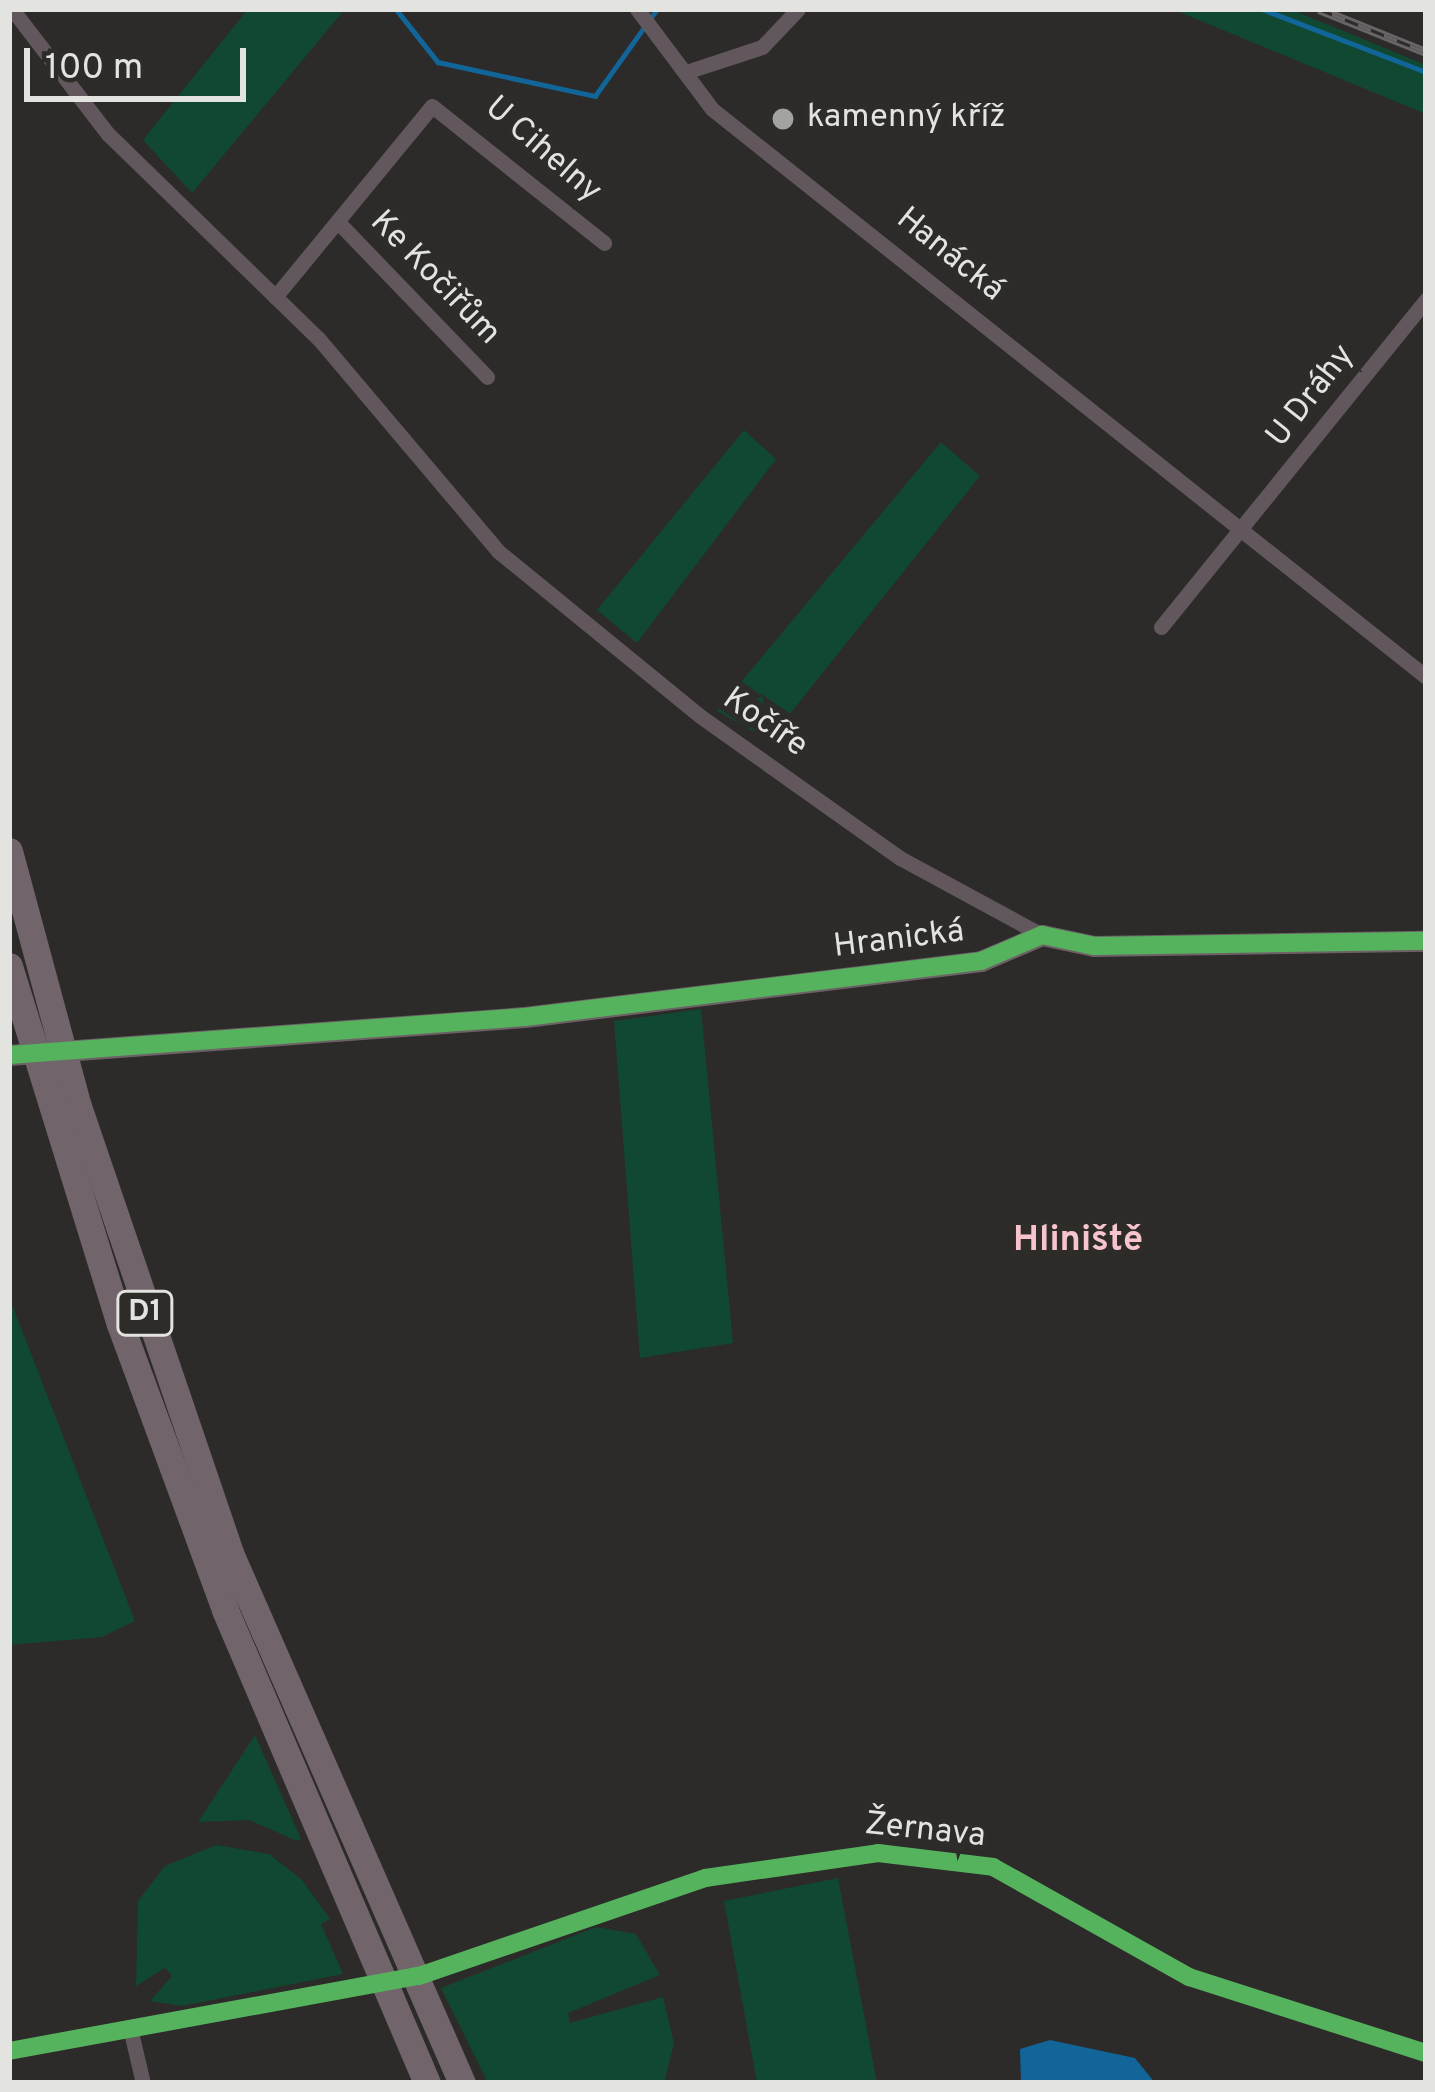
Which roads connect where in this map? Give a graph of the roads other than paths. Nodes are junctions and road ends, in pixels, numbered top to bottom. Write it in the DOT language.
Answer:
graph roads {
  1 [pos="12,9"];
  2 [pos="798,9"];
  3 [pos="643,17"];
  4 [pos="689,71"];
  5 [pos="338,223"];
  6 [pos="604,244"];
  7 [pos="275,297"];
  8 [pos="1426,300"];
  9 [pos="487,377"];
  10 [pos="1245,531"];
  11 [pos="1161,627"];
  12 [pos="1426,677"];
  13 [pos="9,850"];
  14 [pos="1042,934"];
  15 [pos="1426,941"];
  16 [pos="9,966"];
  17 [pos="9,1055"];
  18 [pos="131,2032"];
  19 [pos="9,2051"];
  20 [pos="1426,2053"];
  21 [pos="143,2083"];
  22 [pos="427,2083"];
  23 [pos="463,2083"];
  1 -- 7 [label="street, Kočíře"];
  2 -- 4 [label="street"];
  3 -- 4 [label="street, Hanácká"];
  4 -- 10 [label="street, Hanácká"];
  5 -- 6 [label="street, U Cihelny"];
  5 -- 7 [label="street"];
  5 -- 9 [label="street, Ke Kočiřům"];
  7 -- 14 [label="street, Kočíře"];
  8 -- 10 [label="street, U Dráhy"];
  10 -- 11 [label="street, U Dráhy"];
  10 -- 12 [label="street, Hanácká"];
  13 -- 23 [label="highway, D1"];
  14 -- 15 [label="main road"];
  14 -- 17 [label="main road, Hranická"];
  16 -- 22 [label="highway, D1"];
  18 -- 19 [label="street, Žernava"];
  18 -- 20 [label="street, Žernava"];
  18 -- 21 [label="street"];
}
